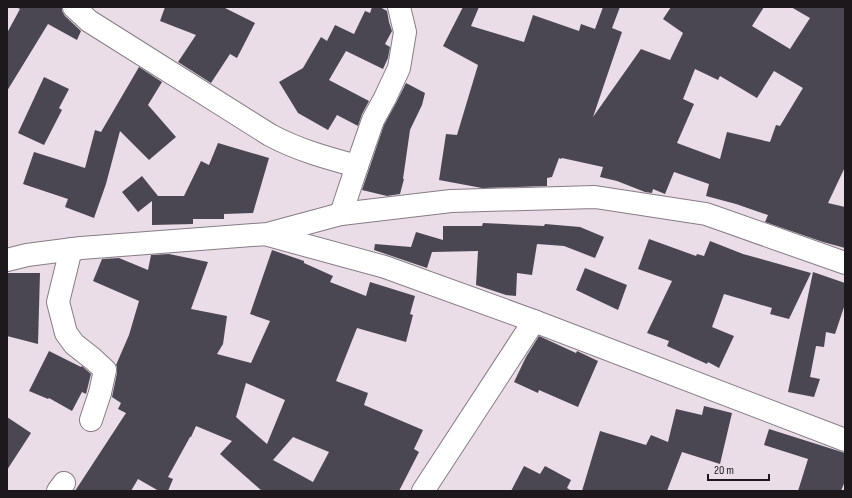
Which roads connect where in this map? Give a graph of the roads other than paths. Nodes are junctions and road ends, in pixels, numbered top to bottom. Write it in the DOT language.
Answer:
graph roads {
  1 [pos="74,7"];
  2 [pos="399,7"];
  3 [pos="356,166"];
  4 [pos="341,214"];
  5 [pos="267,234"];
  6 [pos="71,249"];
  7 [pos="7,260"];
  8 [pos="845,263"];
  9 [pos="534,321"];
  10 [pos="91,420"];
  11 [pos="845,440"];
  12 [pos="423,491"];
  1 -- 3 [label="street"];
  2 -- 3 [label="street"];
  3 -- 4 [label="street"];
  4 -- 5 [label="street"];
  4 -- 8 [label="street"];
  5 -- 6 [label="street"];
  5 -- 9 [label="street"];
  6 -- 7 [label="street"];
  6 -- 10 [label="street"];
  9 -- 11 [label="street"];
  9 -- 12 [label="street"];
}
